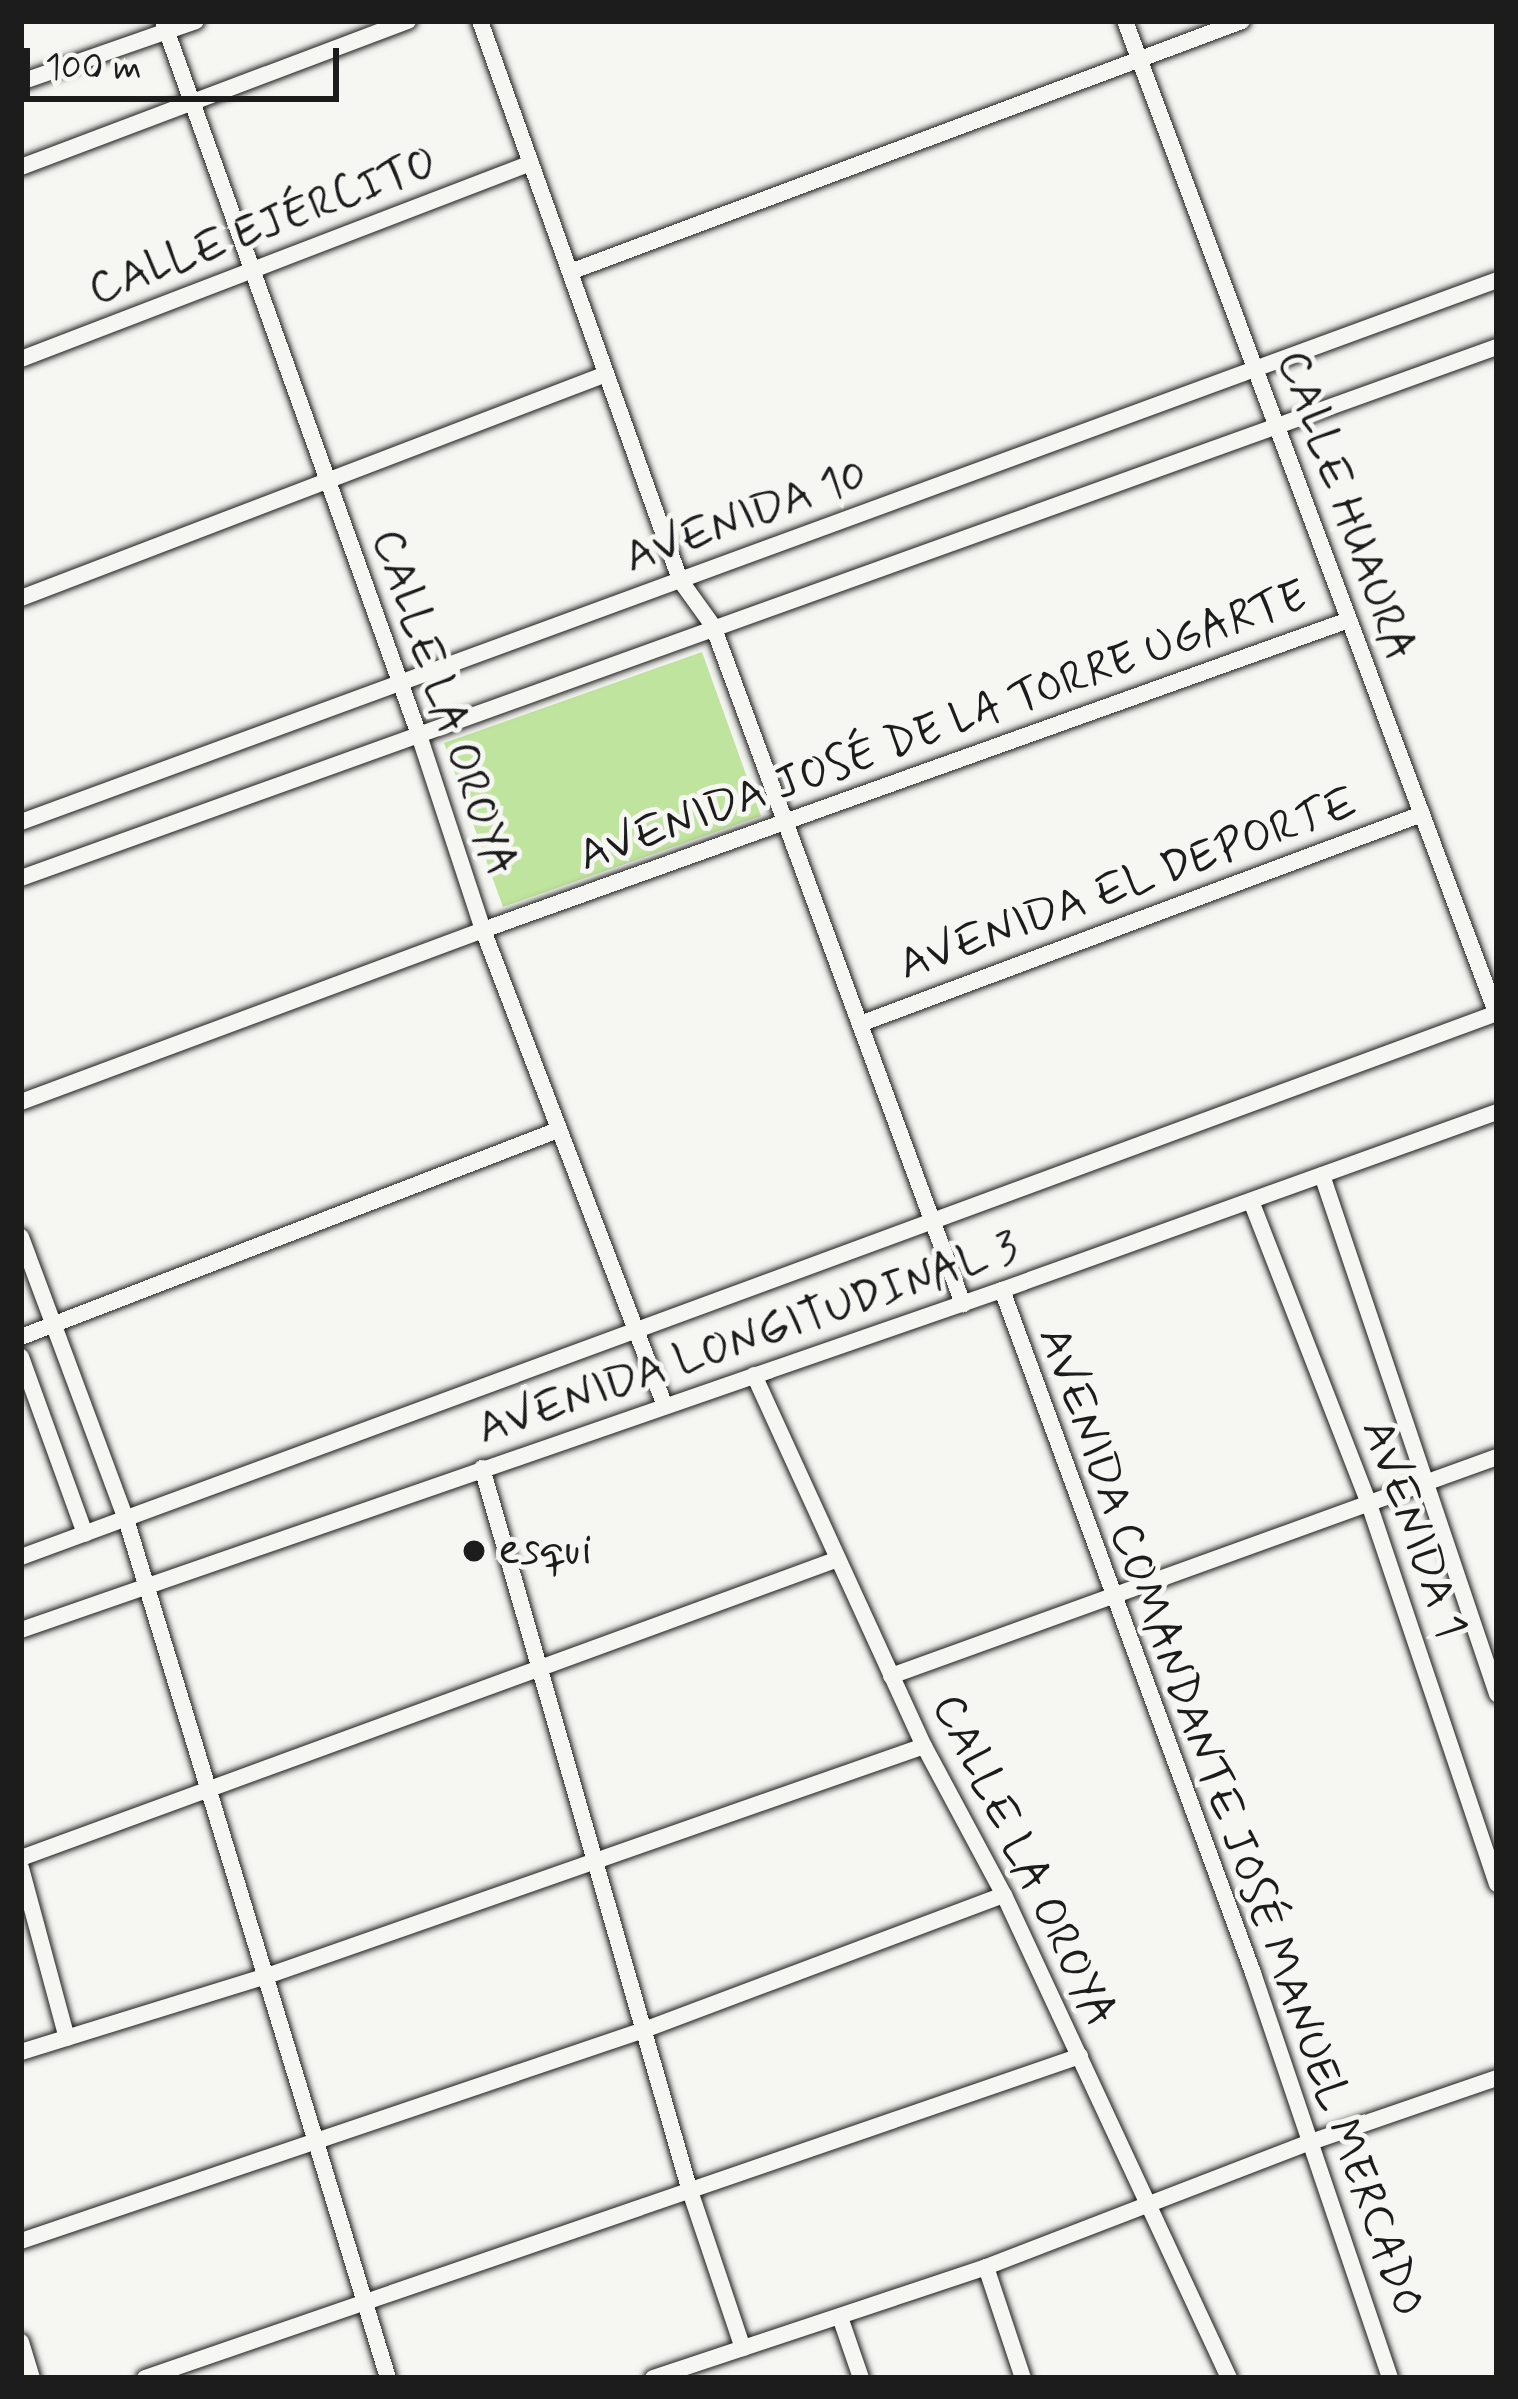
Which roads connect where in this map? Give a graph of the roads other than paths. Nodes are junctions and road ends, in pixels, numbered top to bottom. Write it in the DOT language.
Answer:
graph roads {
  1 [pos="196,21"];
  2 [pos="408,21"];
  3 [pos="481,21"];
  4 [pos="1125,21"];
  5 [pos="1242,21"];
  6 [pos="165,26"];
  7 [pos="1139,58"];
  8 [pos="21,82"];
  9 [pos="192,103"];
  10 [pos="531,163"];
  11 [pos="21,167"];
  12 [pos="252,270"];
  13 [pos="570,272"];
  14 [pos="1497,280"];
  15 [pos="1497,346"];
  16 [pos="21,359"];
  17 [pos="1254,366"];
  18 [pos="607,374"];
  19 [pos="1276,426"];
  20 [pos="328,482"];
  21 [pos="680,580"];
  22 [pos="21,598"];
  23 [pos="1349,620"];
  24 [pos="713,626"];
  25 [pos="400,683"];
  26 [pos="418,732"];
  27 [pos="1421,814"];
  28 [pos="21,822"];
  29 [pos="786,823"];
  30 [pos="21,878"];
  31 [pos="483,930"];
  32 [pos="1496,1014"];
  33 [pos="860,1024"];
  34 [pos="21,1102"];
  35 [pos="1497,1112"];
  36 [pos="558,1130"];
  37 [pos="1322,1175"];
  38 [pos="1251,1201"];
  39 [pos="933,1221"];
  40 [pos="21,1237"];
  41 [pos="1002,1291"];
  42 [pos="963,1304"];
  43 [pos="56,1324"];
  44 [pos="634,1334"];
  45 [pos="21,1337"];
  46 [pos="21,1357"];
  47 [pos="754,1375"];
  48 [pos="664,1406"];
  49 [pos="1497,1457"];
  50 [pos="482,1468"];
  51 [pos="1427,1483"];
  52 [pos="1369,1504"];
  53 [pos="126,1519"];
  54 [pos="85,1534"];
  55 [pos="21,1557"];
  56 [pos="838,1559"];
  57 [pos="147,1586"];
  58 [pos="1116,1595"];
  59 [pos="21,1630"];
  60 [pos="540,1670"];
  61 [pos="891,1676"];
  62 [pos="1497,1694"];
  63 [pos="924,1746"];
  64 [pos="211,1791"];
  65 [pos="596,1862"];
  66 [pos="21,1863"];
  67 [pos="1497,1884"];
  68 [pos="1004,1895"];
  69 [pos="264,1977"];
  70 [pos="644,2030"];
  71 [pos="67,2038"];
  72 [pos="21,2052"];
  73 [pos="1080,2056"];
  74 [pos="1497,2078"];
  75 [pos="313,2142"];
  76 [pos="1308,2144"];
  77 [pos="689,2188"];
  78 [pos="1147,2206"];
  79 [pos="21,2241"];
  80 [pos="986,2267"];
  81 [pos="364,2301"];
  82 [pos="840,2317"];
  83 [pos="21,2342"];
  84 [pos="743,2348"];
  85 [pos="702,2370"];
  86 [pos="32,2378"];
  87 [pos="145,2378"];
  88 [pos="388,2378"];
  89 [pos="653,2378"];
  90 [pos="861,2378"];
  91 [pos="1023,2378"];
  92 [pos="1229,2378"];
  93 [pos="1390,2378"];
  1 -- 6 [label="street"];
  2 -- 9 [label="street"];
  3 -- 10 [label="street"];
  4 -- 7 [label="street, CALLE HUAURA"];
  5 -- 7 [label="street"];
  6 -- 8 [label="street"];
  6 -- 9 [label="street, CALLE LA OROYA"];
  7 -- 13 [label="street"];
  7 -- 17 [label="street, CALLE HUAURA"];
  9 -- 11 [label="street"];
  9 -- 12 [label="street, CALLE LA OROYA"];
  10 -- 12 [label="street, CALLE EJÉRCITO"];
  10 -- 13 [label="street"];
  12 -- 16 [label="street, CALLE EJÉRCITO"];
  12 -- 20 [label="street, CALLE LA OROYA"];
  13 -- 18 [label="street"];
  14 -- 17 [label="street, AVENIDA 10"];
  15 -- 19 [label="street, AVENIDA 10"];
  17 -- 19 [label="street, CALLE HUAURA"];
  17 -- 21 [label="street, AVENIDA 10"];
  18 -- 20 [label="street"];
  18 -- 21 [label="street"];
  19 -- 23 [label="street, CALLE HUAURA"];
  19 -- 24 [label="street, AVENIDA 10"];
  20 -- 22 [label="street"];
  20 -- 25 [label="street, CALLE LA OROYA"];
  21 -- 24 [label="street"];
  21 -- 25 [label="street, AVENIDA 10"];
  23 -- 27 [label="street, CALLE HUAURA"];
  23 -- 29 [label="street, AVENIDA JOSÉ DE LA TORRE UGARTE"];
  24 -- 26 [label="street, AVENIDA 10"];
  24 -- 29 [label="street"];
  25 -- 26 [label="street, CALLE LA OROYA"];
  25 -- 28 [label="street, AVENIDA 10"];
  26 -- 30 [label="street, AVENIDA 10"];
  26 -- 31 [label="street, CALLE LA OROYA"];
  27 -- 32 [label="street, CALLE HUAURA"];
  27 -- 33 [label="street, AVENIDA EL DEPORTE"];
  29 -- 31 [label="street, AVENIDA JOSÉ DE LA TORRE UGARTE"];
  29 -- 33 [label="street"];
  31 -- 34 [label="street, AVENIDA JOSÉ DE LA TORRE UGARTE"];
  31 -- 36 [label="street, CALLE LA OROYA"];
  32 -- 39 [label="street"];
  33 -- 39 [label="street"];
  35 -- 37 [label="street, AVENIDA LONGITUDINAL 3"];
  36 -- 43 [label="street"];
  36 -- 44 [label="street, CALLE LA OROYA"];
  37 -- 38 [label="street, AVENIDA LONGITUDINAL 3"];
  37 -- 51 [label="street, AVENIDA 1"];
  38 -- 41 [label="street, AVENIDA LONGITUDINAL 3"];
  38 -- 52 [label="street, AVENIDA 1"];
  39 -- 42 [label="street"];
  39 -- 44 [label="street"];
  40 -- 43 [label="street"];
  41 -- 42 [label="street, AVENIDA LONGITUDINAL 3"];
  41 -- 58 [label="street, AVENIDA COMANDANTE JOSÉ MANUEL MERCADO"];
  42 -- 47 [label="street, AVENIDA LONGITUDINAL 3"];
  43 -- 45 [label="street"];
  43 -- 53 [label="street"];
  44 -- 48 [label="street, CALLE LA OROYA"];
  44 -- 53 [label="street"];
  46 -- 54 [label="street"];
  47 -- 48 [label="street, AVENIDA LONGITUDINAL 3"];
  47 -- 56 [label="street, CALLE LA OROYA"];
  48 -- 50 [label="street, AVENIDA LONGITUDINAL 3"];
  49 -- 51 [label="street"];
  50 -- 57 [label="street, AVENIDA LONGITUDINAL 3"];
  50 -- 60 [label="street"];
  51 -- 52 [label="street"];
  51 -- 62 [label="street, AVENIDA 1"];
  52 -- 58 [label="street"];
  52 -- 67 [label="street, AVENIDA 1"];
  53 -- 54 [label="street"];
  53 -- 57 [label="street"];
  54 -- 55 [label="street"];
  56 -- 60 [label="street"];
  56 -- 61 [label="street, CALLE LA OROYA"];
  57 -- 59 [label="street, AVENIDA LONGITUDINAL 3"];
  57 -- 64 [label="street"];
  58 -- 61 [label="street"];
  58 -- 76 [label="street, AVENIDA COMANDANTE JOSÉ MANUEL MERCADO"];
  60 -- 64 [label="street"];
  60 -- 65 [label="street"];
  61 -- 63 [label="street, CALLE LA OROYA"];
  63 -- 65 [label="street"];
  63 -- 68 [label="street, CALLE LA OROYA"];
  64 -- 66 [label="street"];
  64 -- 69 [label="street"];
  65 -- 69 [label="street"];
  65 -- 70 [label="street"];
  66 -- 71 [label="street"];
  68 -- 70 [label="street"];
  68 -- 73 [label="street, CALLE LA OROYA"];
  69 -- 71 [label="street"];
  69 -- 75 [label="street"];
  70 -- 75 [label="street"];
  70 -- 77 [label="street"];
  71 -- 72 [label="street"];
  73 -- 77 [label="street"];
  73 -- 78 [label="street, CALLE LA OROYA"];
  74 -- 76 [label="street"];
  75 -- 79 [label="street"];
  75 -- 81 [label="street"];
  76 -- 78 [label="street"];
  76 -- 93 [label="street, AVENIDA COMANDANTE JOSÉ MANUEL MERCADO"];
  77 -- 81 [label="street"];
  77 -- 84 [label="street"];
  78 -- 80 [label="street"];
  78 -- 92 [label="street, CALLE LA OROYA"];
  80 -- 82 [label="street"];
  80 -- 91 [label="street"];
  81 -- 87 [label="street"];
  81 -- 88 [label="street"];
  82 -- 84 [label="street"];
  82 -- 90 [label="street"];
  83 -- 86 [label="street"];
  84 -- 85 [label="street"];
  85 -- 89 [label="street"];
}
